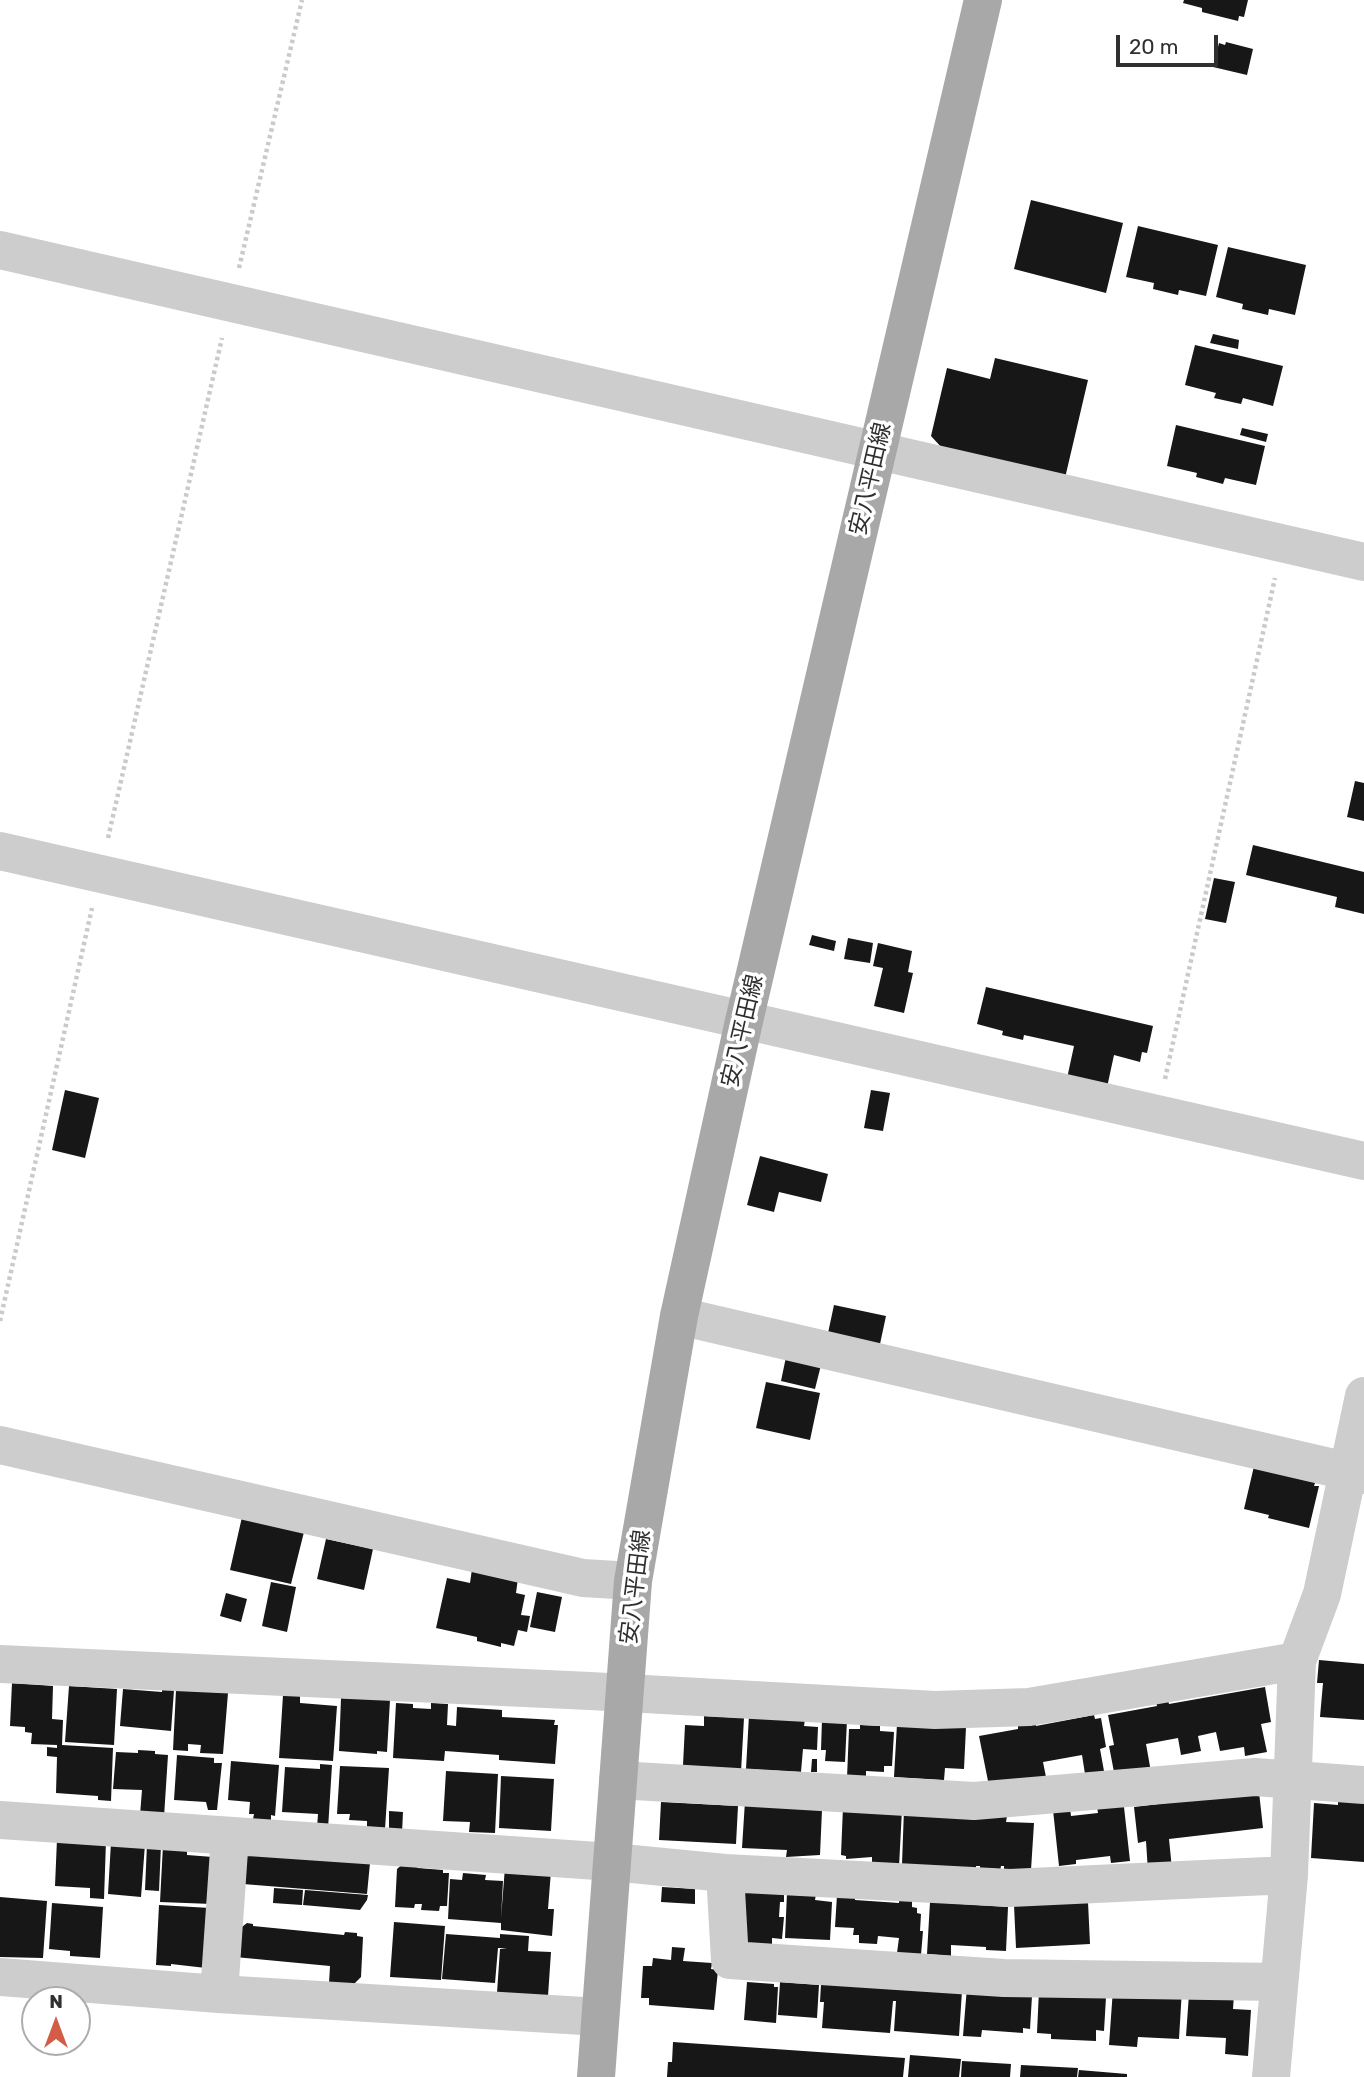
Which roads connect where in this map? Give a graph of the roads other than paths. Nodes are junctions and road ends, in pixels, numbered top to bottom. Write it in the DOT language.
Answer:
graph roads {
  1 [pos="983,0"];
  2 [pos="0,250"];
  3 [pos="878,452"];
  4 [pos="1364,562"];
  5 [pos="0,851"];
  6 [pos="744,1021"];
  7 [pos="1364,1161"];
  8 [pos="679,1317"];
  9 [pos="1364,1396"];
  10 [pos="0,1445"];
  11 [pos="1355,1473"];
  12 [pos="633,1581"];
  13 [pos="1297,1661"];
  14 [pos="0,1664"];
  15 [pos="624,1692"];
  16 [pos="618,1780"];
  17 [pos="1293,1780"];
  18 [pos="1364,1785"];
  19 [pos="0,1819"];
  20 [pos="230,1836"];
  21 [pos="612,1862"];
  22 [pos="725,1874"];
  23 [pos="1289,1875"];
  24 [pos="0,1977"];
  25 [pos="1278,1982"];
  26 [pos="219,1994"];
  27 [pos="600,2017"];
  28 [pos="596,2077"];
  29 [pos="1271,2077"];
  1 -- 3 [label="main road, 安八平田線"];
  2 -- 3 [label="street"];
  3 -- 4 [label="street"];
  3 -- 6 [label="main road, 安八平田線"];
  5 -- 6 [label="street"];
  6 -- 7 [label="street"];
  6 -- 8 [label="main road, 安八平田線"];
  8 -- 11 [label="street"];
  8 -- 12 [label="main road, 安八平田線"];
  9 -- 11 [label="street"];
  10 -- 12 [label="street"];
  11 -- 13 [label="street"];
  12 -- 15 [label="main road, 安八平田線"];
  13 -- 15 [label="street"];
  13 -- 17 [label="street"];
  14 -- 15 [label="street"];
  15 -- 16 [label="main road, 安八平田線"];
  16 -- 17 [label="street"];
  16 -- 21 [label="main road, 安八平田線"];
  17 -- 18 [label="street"];
  17 -- 23 [label="street"];
  19 -- 20 [label="street"];
  20 -- 21 [label="street"];
  20 -- 26 [label="street"];
  21 -- 22 [label="street"];
  21 -- 27 [label="main road, 安八平田線"];
  22 -- 23 [label="street"];
  22 -- 25 [label="street"];
  23 -- 25 [label="street"];
  24 -- 26 [label="street"];
  25 -- 29 [label="street"];
  26 -- 27 [label="street"];
  27 -- 28 [label="main road, 安八平田線"];
}
